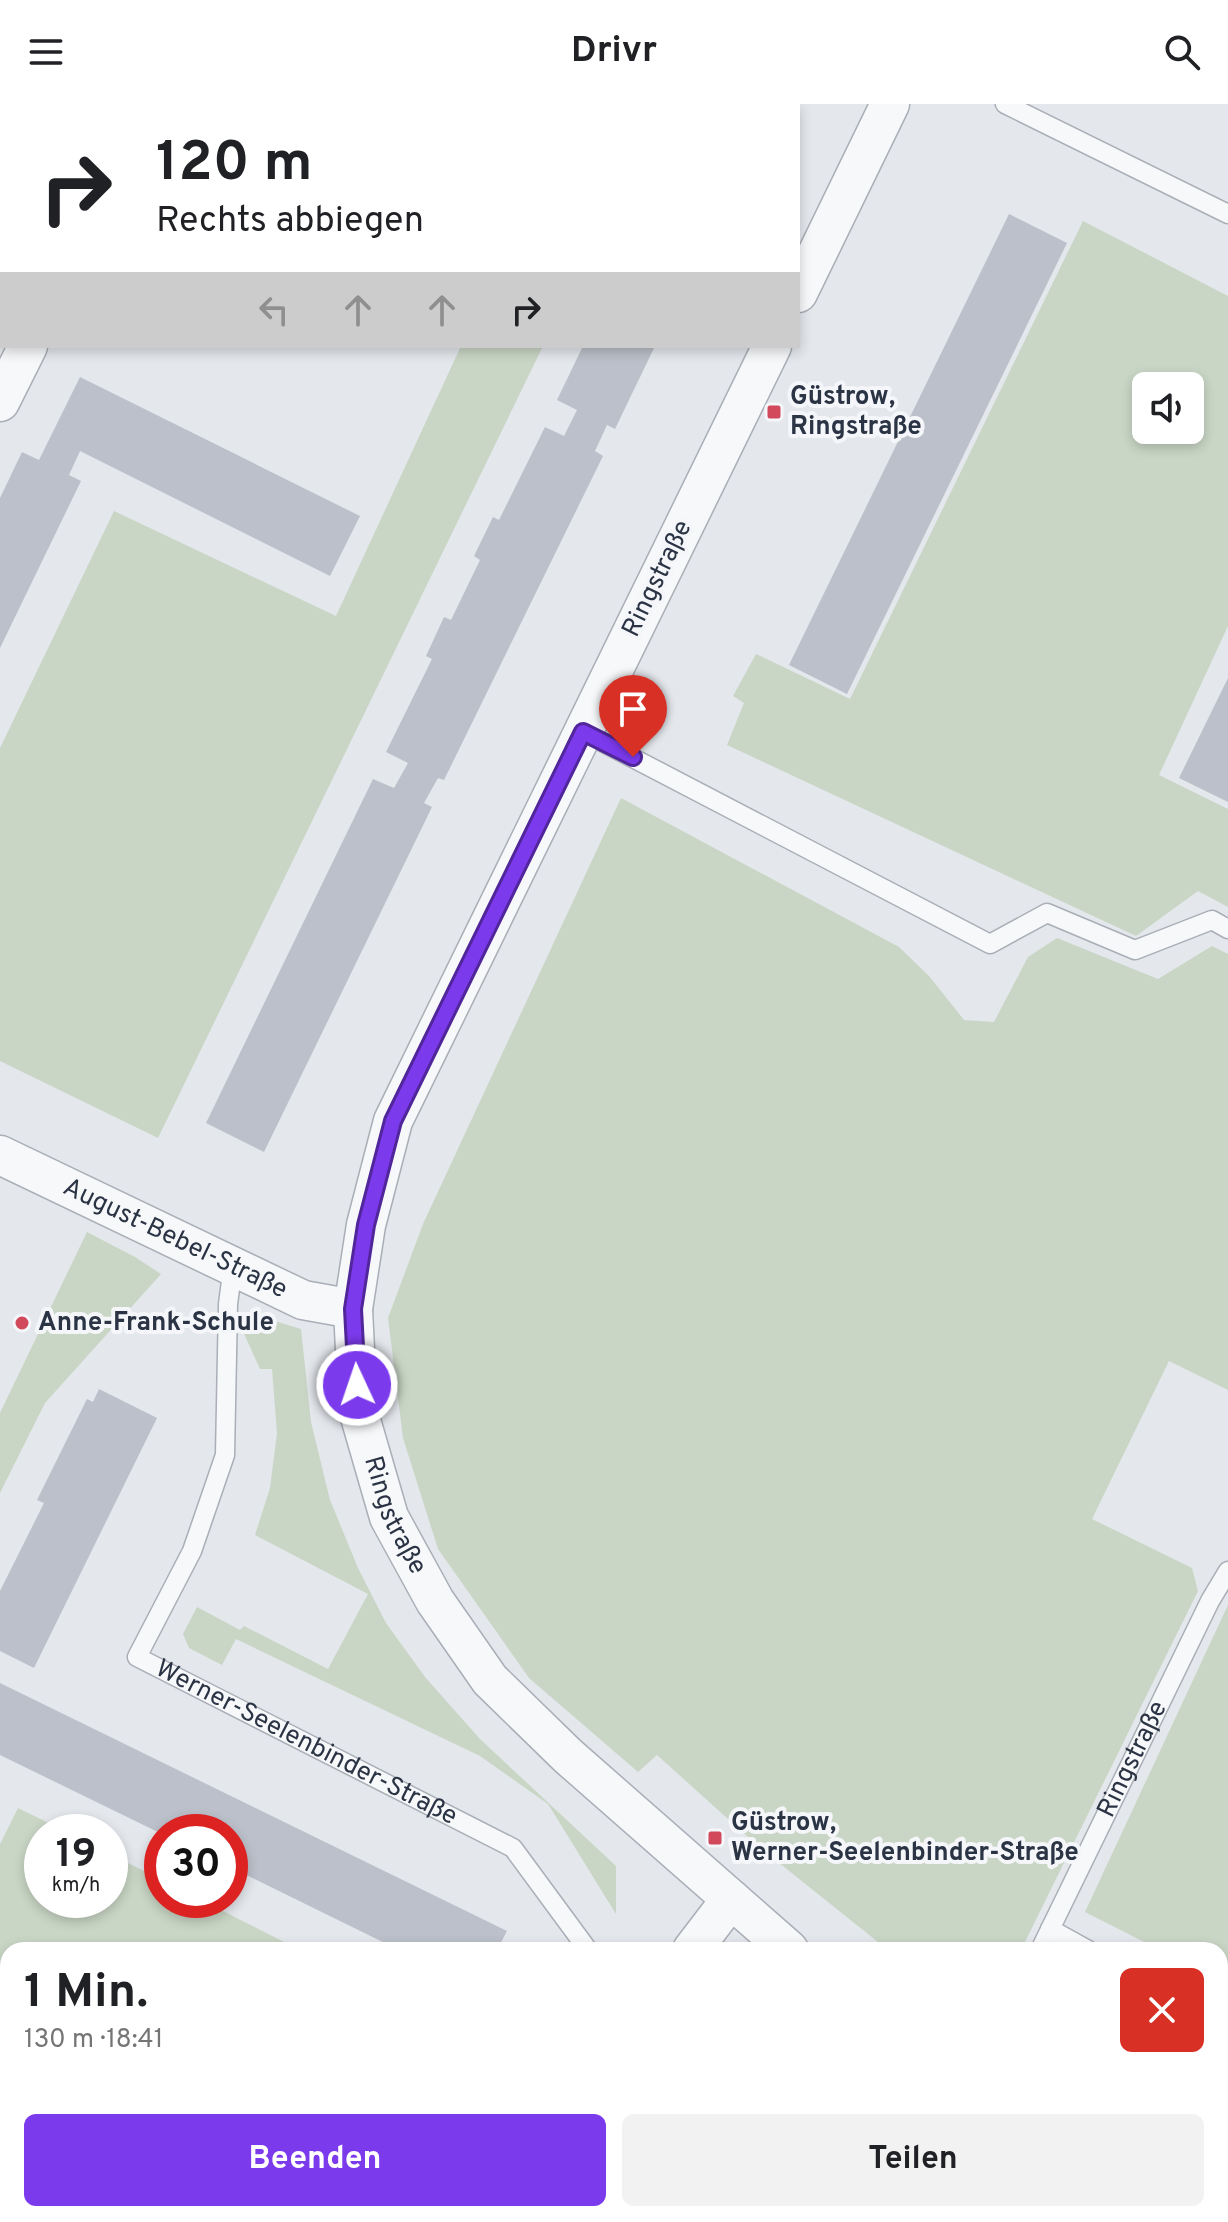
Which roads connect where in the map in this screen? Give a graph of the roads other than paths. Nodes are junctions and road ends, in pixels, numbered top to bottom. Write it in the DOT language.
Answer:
graph roads {
  1 [pos="890,104"];
  2 [pos="1005,104"];
  3 [pos="1228,214"];
  4 [pos="800,289"];
  5 [pos="27,348"];
  6 [pos="771,348"];
  7 [pos="0,402"];
  8 [pos="583,732"];
  9 [pos="1228,929"];
  10 [pos="0,1155"];
  11 [pos="233,1266"];
  12 [pos="353,1309"];
  13 [pos="1228,1571"];
  14 [pos="731,1899"];
  15 [pos="1050,1929"];
  16 [pos="582,1942"];
  17 [pos="698,1942"];
  18 [pos="780,1942"];
  19 [pos="1044,1942"];
  20 [pos="1074,1942"];
  1 -- 4 [label="street"];
  2 -- 3 [label="lane"];
  5 -- 7 [label="street"];
  6 -- 8 [label="street, Ringstraße"];
  8 -- 9 [label="lane"];
  8 -- 12 [label="street, Ringstraße"];
  10 -- 11 [label="street, August-Bebel-Straße"];
  11 -- 12 [label="street, August-Bebel-Straße"];
  11 -- 16 [label="lane, Werner-Seelenbinder-Straße"];
  12 -- 14 [label="street, Ringstraße"];
  13 -- 15 [label="lane, Ringstraße"];
  14 -- 17 [label="street"];
  14 -- 18 [label="street, Ringstraße"];
  15 -- 19 [label="lane, Ringstraße"];
  15 -- 20 [label="lane"];
}
